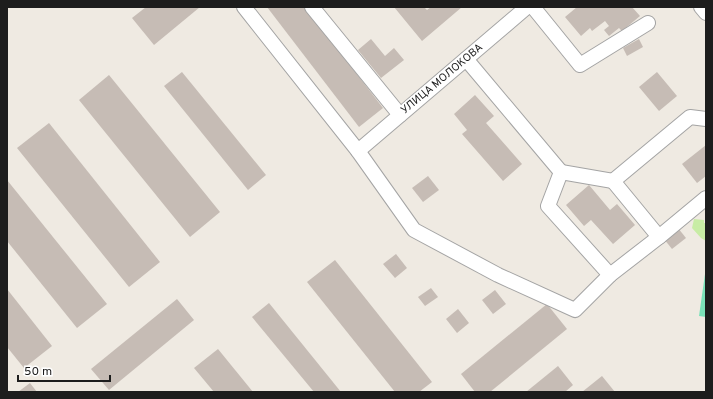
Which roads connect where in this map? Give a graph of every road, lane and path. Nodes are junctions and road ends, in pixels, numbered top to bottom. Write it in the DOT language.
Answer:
graph roads {
  1 [pos="244,7"];
  2 [pos="312,7"];
  3 [pos="701,7"];
  4 [pos="524,8"];
  5 [pos="706,13"];
  6 [pos="648,23"];
  7 [pos="466,59"];
  8 [pos="400,115"];
  9 [pos="706,119"];
  10 [pos="358,151"];
  11 [pos="561,172"];
  12 [pos="613,181"];
  13 [pos="706,198"];
  14 [pos="659,237"];
  15 [pos="610,275"];
  1 -- 10 [label="street"];
  2 -- 8 [label="street"];
  3 -- 5 [label="street"];
  4 -- 6 [label="street"];
  4 -- 7 [label="street, УЛИЦА МОЛОКОВА"];
  7 -- 8 [label="street, УЛИЦА МОЛОКОВА"];
  7 -- 11 [label="street"];
  8 -- 10 [label="street, УЛИЦА МОЛОКОВА"];
  9 -- 12 [label="street"];
  10 -- 15 [label="street"];
  11 -- 12 [label="street"];
  11 -- 15 [label="street"];
  12 -- 14 [label="street"];
  13 -- 14 [label="street"];
  14 -- 15 [label="street"];
}
